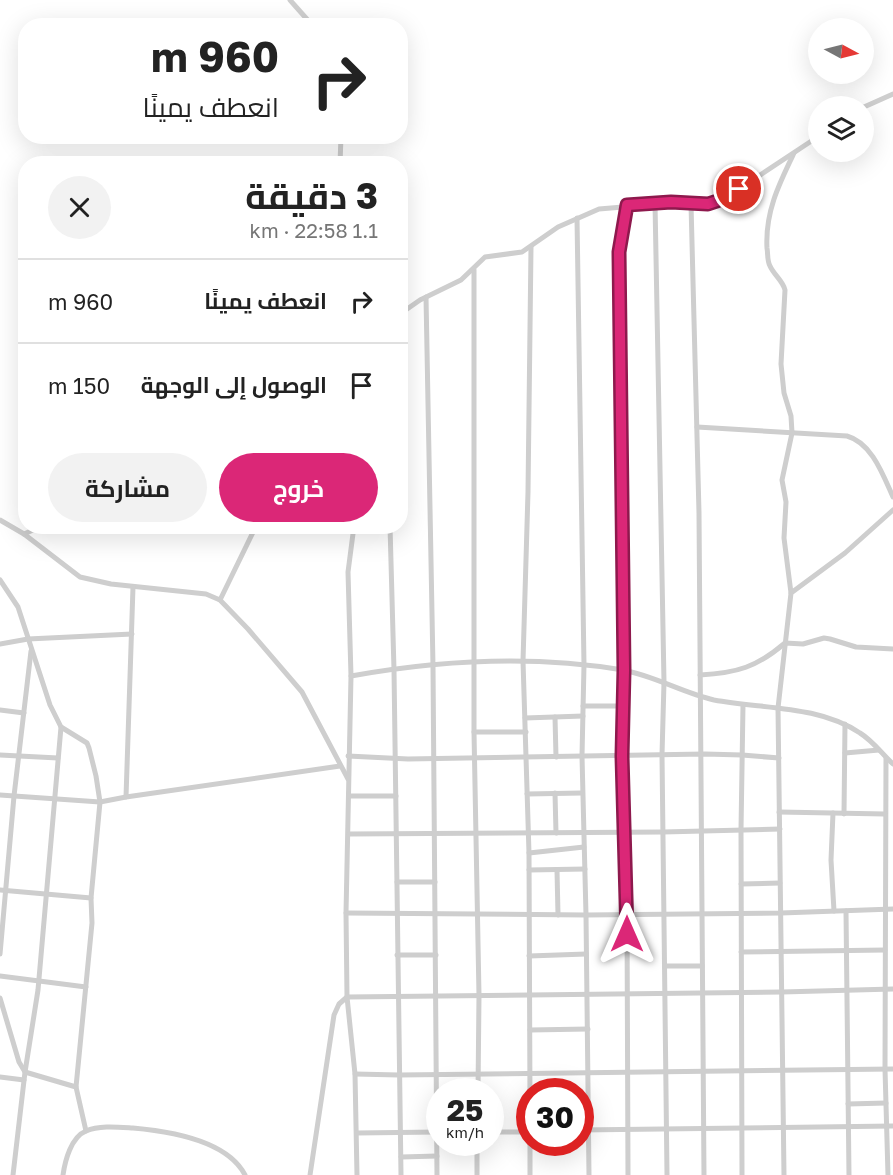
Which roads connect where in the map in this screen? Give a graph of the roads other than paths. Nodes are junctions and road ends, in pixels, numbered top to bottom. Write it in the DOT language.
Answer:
graph roads {
  1 [pos="291,0"];
  2 [pos="306,18"];
  3 [pos="893,94"];
  4 [pos="874,103"];
  5 [pos="808,143"];
  6 [pos="794,152"];
  7 [pos="655,203"];
  8 [pos="691,204"];
  9 [pos="627,205"];
  10 [pos="577,218"];
  11 [pos="531,247"];
  12 [pos="474,270"];
  13 [pos="426,297"];
  14 [pos="408,309"];
  15 [pos="697,427"];
  16 [pos="792,433"];
  17 [pos="893,497"];
  18 [pos="893,510"];
  19 [pos="0,520"];
  20 [pos="18,530"];
  21 [pos="24,534"];
  22 [pos="252,534"];
  23 [pos="353,534"];
  24 [pos="390,534"];
  25 [pos="0,580"];
  26 [pos="133,586"];
  27 [pos="791,593"];
  28 [pos="220,600"];
  29 [pos="132,634"];
  30 [pos="28,639"];
  31 [pos="785,643"];
  32 [pos="0,644"];
  33 [pos="893,649"];
  34 [pos="32,650"];
  35 [pos="474,661"];
  36 [pos="524,661"];
  37 [pos="584,665"];
  38 [pos="433,666"];
  39 [pos="394,670"];
  40 [pos="624,670"];
  41 [pos="700,675"];
  42 [pos="351,676"];
  43 [pos="664,682"];
  44 [pos="700,697"];
  45 [pos="742,705"];
  46 [pos="583,706"];
  47 [pos="623,706"];
  48 [pos="778,708"];
  49 [pos="0,710"];
  50 [pos="24,713"];
  51 [pos="583,716"];
  52 [pos="555,717"];
  53 [pos="525,718"];
  54 [pos="845,724"];
  55 [pos="61,727"];
  56 [pos="474,732"];
  57 [pos="526,732"];
  58 [pos="879,750"];
  59 [pos="845,753"];
  60 [pos="0,754"];
  61 [pos="700,754"];
  62 [pos="742,754"];
  63 [pos="19,755"];
  64 [pos="662,755"];
  65 [pos="348,756"];
  66 [pos="582,756"];
  67 [pos="622,756"];
  68 [pos="474,757"];
  69 [pos="526,757"];
  70 [pos="556,757"];
  71 [pos="58,758"];
  72 [pos="395,758"];
  73 [pos="433,758"];
  74 [pos="886,758"];
  75 [pos="779,759"];
  76 [pos="893,764"];
  77 [pos="340,766"];
  78 [pos="349,780"];
  79 [pos="555,793"];
  80 [pos="582,793"];
  81 [pos="527,794"];
  82 [pos="0,795"];
  83 [pos="14,796"];
  84 [pos="126,796"];
  85 [pos="350,796"];
  86 [pos="396,796"];
  87 [pos="53,799"];
  88 [pos="100,802"];
  89 [pos="779,812"];
  90 [pos="833,813"];
  91 [pos="844,813"];
  92 [pos="885,814"];
  93 [pos="780,829"];
  94 [pos="741,830"];
  95 [pos="701,831"];
  96 [pos="625,832"];
  97 [pos="663,832"];
  98 [pos="528,833"];
  99 [pos="556,833"];
  100 [pos="584,833"];
  101 [pos="349,834"];
  102 [pos="397,834"];
  103 [pos="435,834"];
  104 [pos="477,834"];
  105 [pos="584,847"];
  106 [pos="529,854"];
  107 [pos="585,869"];
  108 [pos="529,870"];
  109 [pos="557,870"];
  110 [pos="397,882"];
  111 [pos="435,882"];
  112 [pos="780,883"];
  113 [pos="741,884"];
  114 [pos="3,891"];
  115 [pos="46,894"];
  116 [pos="91,898"];
  117 [pos="885,909"];
  118 [pos="893,909"];
  119 [pos="834,911"];
  120 [pos="846,911"];
  121 [pos="346,913"];
  122 [pos="397,913"];
  123 [pos="436,913"];
  124 [pos="478,913"];
  125 [pos="741,913"];
  126 [pos="529,914"];
  127 [pos="627,914"];
  128 [pos="664,914"];
  129 [pos="702,914"];
  130 [pos="781,914"];
  131 [pos="558,915"];
  132 [pos="586,915"];
  133 [pos="1,933"];
  134 [pos="885,950"];
  135 [pos="847,951"];
  136 [pos="741,952"];
  137 [pos="782,953"];
  138 [pos="0,954"];
  139 [pos="586,954"];
  140 [pos="397,955"];
  141 [pos="436,955"];
  142 [pos="529,956"];
  143 [pos="665,966"];
  144 [pos="702,966"];
  145 [pos="0,976"];
  146 [pos="39,981"];
  147 [pos="86,987"];
  148 [pos="893,988"];
  149 [pos="886,989"];
  150 [pos="848,990"];
  151 [pos="665,992"];
  152 [pos="703,992"];
  153 [pos="742,992"];
  154 [pos="782,992"];
  155 [pos="587,993"];
  156 [pos="627,993"];
  157 [pos="530,994"];
  158 [pos="436,995"];
  159 [pos="479,995"];
  160 [pos="398,996"];
  161 [pos="347,997"];
  162 [pos="0,998"];
  163 [pos="588,1029"];
  164 [pos="530,1030"];
  165 [pos="849,1069"];
  166 [pos="885,1069"];
  167 [pos="893,1069"];
  168 [pos="784,1070"];
  169 [pos="703,1071"];
  170 [pos="25,1072"];
  171 [pos="529,1072"];
  172 [pos="589,1072"];
  173 [pos="627,1072"];
  174 [pos="666,1072"];
  175 [pos="741,1072"];
  176 [pos="354,1074"];
  177 [pos="437,1074"];
  178 [pos="478,1074"];
  179 [pos="399,1076"];
  180 [pos="0,1077"];
  181 [pos="437,1078"];
  182 [pos="478,1078"];
  183 [pos="529,1078"];
  184 [pos="589,1078"];
  185 [pos="24,1080"];
  186 [pos="75,1087"];
  187 [pos="886,1103"];
  188 [pos="848,1104"];
  189 [pos="849,1126"];
  190 [pos="890,1126"];
  191 [pos="667,1128"];
  192 [pos="742,1128"];
  193 [pos="783,1128"];
  194 [pos="628,1129"];
  195 [pos="704,1129"];
  196 [pos="594,1130"];
  197 [pos="86,1131"];
  198 [pos="400,1132"];
  199 [pos="426,1132"];
  200 [pos="357,1133"];
  201 [pos="437,1156"];
  202 [pos="477,1156"];
  203 [pos="530,1156"];
  204 [pos="590,1156"];
  205 [pos="401,1157"];
  206 [pos="13,1175"];
  207 [pos="63,1175"];
  208 [pos="245,1175"];
  209 [pos="310,1175"];
  210 [pos="357,1175"];
  211 [pos="401,1175"];
  212 [pos="437,1175"];
  213 [pos="477,1175"];
  214 [pos="530,1175"];
  215 [pos="590,1175"];
  216 [pos="628,1175"];
  217 [pos="667,1175"];
  218 [pos="704,1175"];
  219 [pos="742,1175"];
  220 [pos="784,1175"];
  221 [pos="849,1175"];
  222 [pos="888,1175"];
  1 -- 2 [label="street"];
  3 -- 4 [label="street"];
  5 -- 6 [label="street"];
  6 -- 8 [label="street"];
  6 -- 16 [label="street"];
  7 -- 8 [label="street"];
  7 -- 9 [label="street"];
  7 -- 43 [label="street"];
  8 -- 15 [label="street"];
  9 -- 10 [label="street"];
  9 -- 40 [label="street"];
  10 -- 11 [label="street"];
  10 -- 37 [label="street"];
  11 -- 12 [label="street"];
  11 -- 36 [label="street"];
  12 -- 13 [label="street"];
  12 -- 35 [label="street"];
  13 -- 14 [label="street"];
  13 -- 38 [label="street"];
  15 -- 16 [label="street"];
  15 -- 41 [label="street"];
  16 -- 17 [label="street"];
  16 -- 27 [label="street"];
  18 -- 27 [label="street"];
  19 -- 20 [label="street"];
  21 -- 26 [label="street"];
  22 -- 28 [label="street"];
  23 -- 42 [label="street"];
  24 -- 39 [label="street"];
  25 -- 30 [label="street"];
  26 -- 28 [label="street"];
  26 -- 29 [label="street"];
  27 -- 31 [label="street"];
  28 -- 77 [label="street"];
  29 -- 30 [label="street"];
  29 -- 84 [label="street"];
  30 -- 32 [label="street"];
  30 -- 34 [label="street"];
  31 -- 33 [label="street"];
  31 -- 41 [label="street"];
  31 -- 48 [label="street"];
  34 -- 50 [label="street"];
  34 -- 55 [label="street"];
  35 -- 36 [label="street"];
  35 -- 38 [label="street"];
  35 -- 56 [label="street"];
  36 -- 37 [label="street"];
  36 -- 53 [label="street"];
  37 -- 40 [label="street"];
  37 -- 46 [label="street"];
  38 -- 39 [label="street"];
  38 -- 73 [label="street"];
  39 -- 42 [label="street"];
  39 -- 72 [label="street"];
  40 -- 43 [label="street"];
  40 -- 47 [label="street"];
  41 -- 44 [label="street"];
  42 -- 65 [label="street"];
  43 -- 44 [label="street"];
  43 -- 64 [label="street"];
  44 -- 45 [label="street"];
  44 -- 61 [label="street"];
  45 -- 48 [label="street"];
  45 -- 62 [label="street"];
  46 -- 47 [label="street"];
  46 -- 51 [label="street"];
  47 -- 67 [label="street"];
  48 -- 54 [label="street"];
  48 -- 75 [label="street"];
  49 -- 50 [label="street"];
  50 -- 63 [label="street"];
  51 -- 52 [label="street"];
  51 -- 66 [label="street"];
  52 -- 53 [label="street"];
  52 -- 70 [label="street"];
  53 -- 57 [label="street"];
  54 -- 58 [label="street"];
  54 -- 59 [label="street"];
  55 -- 71 [label="street"];
  55 -- 88 [label="street"];
  56 -- 57 [label="street"];
  56 -- 68 [label="street"];
  57 -- 69 [label="street"];
  58 -- 59 [label="street"];
  58 -- 74 [label="street"];
  59 -- 91 [label="street"];
  60 -- 63 [label="street"];
  61 -- 62 [label="street"];
  61 -- 64 [label="street"];
  61 -- 95 [label="street"];
  62 -- 75 [label="street"];
  62 -- 94 [label="street"];
  63 -- 71 [label="street"];
  63 -- 83 [label="street"];
  64 -- 67 [label="street"];
  64 -- 97 [label="street"];
  65 -- 72 [label="street"];
  65 -- 78 [label="street"];
  66 -- 67 [label="street"];
  66 -- 70 [label="street"];
  66 -- 80 [label="street"];
  67 -- 96 [label="street"];
  68 -- 69 [label="street"];
  68 -- 73 [label="street"];
  68 -- 104 [label="street"];
  69 -- 70 [label="street"];
  69 -- 81 [label="street"];
  71 -- 87 [label="street"];
  72 -- 73 [label="street"];
  72 -- 86 [label="street"];
  73 -- 103 [label="street"];
  74 -- 76 [label="street"];
  74 -- 92 [label="street"];
  75 -- 89 [label="street"];
  77 -- 78 [label="street"];
  77 -- 84 [label="street"];
  78 -- 85 [label="street"];
  79 -- 80 [label="street"];
  79 -- 81 [label="street"];
  79 -- 99 [label="street"];
  80 -- 100 [label="street"];
  81 -- 98 [label="street"];
  82 -- 83 [label="street"];
  83 -- 87 [label="street"];
  83 -- 114 [label="street"];
  84 -- 88 [label="street"];
  85 -- 86 [label="street"];
  85 -- 101 [label="street"];
  86 -- 102 [label="street"];
  87 -- 88 [label="street"];
  87 -- 115 [label="street"];
  88 -- 116 [label="street"];
  89 -- 90 [label="street"];
  89 -- 93 [label="street"];
  90 -- 91 [label="street"];
  90 -- 119 [label="street"];
  91 -- 92 [label="street"];
  92 -- 117 [label="street"];
  93 -- 94 [label="street"];
  93 -- 112 [label="street"];
  94 -- 95 [label="street"];
  94 -- 113 [label="street"];
  95 -- 97 [label="street"];
  95 -- 129 [label="street"];
  96 -- 97 [label="street"];
  96 -- 100 [label="street"];
  96 -- 127 [label="street"];
  97 -- 128 [label="street"];
  98 -- 99 [label="street"];
  98 -- 104 [label="street"];
  98 -- 106 [label="street"];
  99 -- 100 [label="street"];
  100 -- 105 [label="street"];
  101 -- 102 [label="street"];
  101 -- 121 [label="street"];
  102 -- 103 [label="street"];
  102 -- 110 [label="street"];
  103 -- 104 [label="street"];
  103 -- 111 [label="street"];
  104 -- 124 [label="street"];
  105 -- 106 [label="street"];
  105 -- 107 [label="street"];
  106 -- 108 [label="street"];
  107 -- 109 [label="street"];
  107 -- 132 [label="street"];
  108 -- 109 [label="street"];
  108 -- 126 [label="street"];
  109 -- 131 [label="street"];
  110 -- 111 [label="street"];
  110 -- 122 [label="street"];
  111 -- 123 [label="street"];
  112 -- 113 [label="street"];
  112 -- 130 [label="street"];
  113 -- 125 [label="street"];
  114 -- 115 [label="street"];
  114 -- 133 [label="street"];
  115 -- 116 [label="street"];
  115 -- 146 [label="street"];
  116 -- 147 [label="street"];
  117 -- 118 [label="street"];
  117 -- 120 [label="street"];
  117 -- 134 [label="street"];
  119 -- 120 [label="street"];
  119 -- 130 [label="street"];
  120 -- 135 [label="street"];
  121 -- 122 [label="street"];
  121 -- 161 [label="street"];
  122 -- 123 [label="street"];
  122 -- 140 [label="street"];
  123 -- 124 [label="street"];
  123 -- 141 [label="street"];
  124 -- 126 [label="street"];
  124 -- 159 [label="street"];
  125 -- 129 [label="street"];
  125 -- 130 [label="street"];
  125 -- 136 [label="street"];
  126 -- 131 [label="street"];
  126 -- 142 [label="street"];
  127 -- 128 [label="street"];
  127 -- 132 [label="street"];
  127 -- 156 [label="street"];
  128 -- 129 [label="street"];
  128 -- 143 [label="street"];
  129 -- 144 [label="street"];
  130 -- 137 [label="street"];
  131 -- 132 [label="street"];
  132 -- 139 [label="street"];
  133 -- 138 [label="street"];
  134 -- 135 [label="street"];
  134 -- 149 [label="street"];
  135 -- 137 [label="street"];
  135 -- 150 [label="street"];
  136 -- 137 [label="street"];
  136 -- 153 [label="street"];
  137 -- 154 [label="street"];
  139 -- 142 [label="street"];
  139 -- 155 [label="street"];
  140 -- 141 [label="street"];
  140 -- 160 [label="street"];
  141 -- 158 [label="street"];
  142 -- 157 [label="street"];
  143 -- 144 [label="street"];
  143 -- 151 [label="street"];
  144 -- 152 [label="street"];
  145 -- 146 [label="street"];
  146 -- 147 [label="street"];
  146 -- 170 [label="street"];
  147 -- 186 [label="street"];
  148 -- 149 [label="street"];
  149 -- 150 [label="street"];
  149 -- 166 [label="street"];
  150 -- 154 [label="street"];
  150 -- 165 [label="street"];
  151 -- 152 [label="street"];
  151 -- 156 [label="street"];
  151 -- 174 [label="street"];
  152 -- 153 [label="street"];
  152 -- 169 [label="street"];
  153 -- 154 [label="street"];
  153 -- 175 [label="street"];
  154 -- 168 [label="street"];
  155 -- 156 [label="street"];
  155 -- 157 [label="street"];
  155 -- 163 [label="street"];
  156 -- 173 [label="street"];
  157 -- 159 [label="street"];
  157 -- 164 [label="street"];
  158 -- 159 [label="street"];
  158 -- 160 [label="street"];
  158 -- 177 [label="street"];
  159 -- 178 [label="street"];
  160 -- 161 [label="street"];
  160 -- 179 [label="street"];
  161 -- 176 [label="street"];
  161 -- 209 [label="street"];
  162 -- 170 [label="street"];
  163 -- 164 [label="street"];
  163 -- 172 [label="street"];
  164 -- 171 [label="street"];
  165 -- 166 [label="street"];
  165 -- 168 [label="street"];
  165 -- 188 [label="street"];
  166 -- 167 [label="street"];
  166 -- 187 [label="street"];
  168 -- 175 [label="street"];
  168 -- 193 [label="street"];
  169 -- 174 [label="street"];
  169 -- 175 [label="street"];
  169 -- 195 [label="street"];
  170 -- 185 [label="street"];
  170 -- 186 [label="street"];
  171 -- 172 [label="street"];
  171 -- 178 [label="street"];
  171 -- 183 [label="street"];
  172 -- 173 [label="street"];
  172 -- 184 [label="street"];
  173 -- 174 [label="street"];
  173 -- 194 [label="street"];
  174 -- 191 [label="street"];
  175 -- 192 [label="street"];
  176 -- 179 [label="street"];
  176 -- 200 [label="street"];
  177 -- 178 [label="street"];
  177 -- 179 [label="street"];
  177 -- 181 [label="street"];
  178 -- 182 [label="street"];
  179 -- 198 [label="street"];
  180 -- 185 [label="street"];
  185 -- 206 [label="street"];
  186 -- 197 [label="street"];
  187 -- 188 [label="street"];
  187 -- 190 [label="street"];
  188 -- 189 [label="street"];
  189 -- 190 [label="street"];
  189 -- 193 [label="street"];
  189 -- 221 [label="street"];
  190 -- 222 [label="street"];
  191 -- 194 [label="street"];
  191 -- 195 [label="street"];
  191 -- 217 [label="street"];
  192 -- 193 [label="street"];
  192 -- 195 [label="street"];
  192 -- 219 [label="street"];
  193 -- 220 [label="street"];
  194 -- 196 [label="street"];
  194 -- 216 [label="street"];
  195 -- 218 [label="street"];
  197 -- 207 [label="street"];
  197 -- 208 [label="street"];
  198 -- 199 [label="street"];
  198 -- 200 [label="street"];
  198 -- 205 [label="street"];
  200 -- 210 [label="street"];
  201 -- 205 [label="street"];
  201 -- 212 [label="street"];
  202 -- 213 [label="street"];
  203 -- 214 [label="street"];
  204 -- 215 [label="street"];
  205 -- 211 [label="street"];
}
